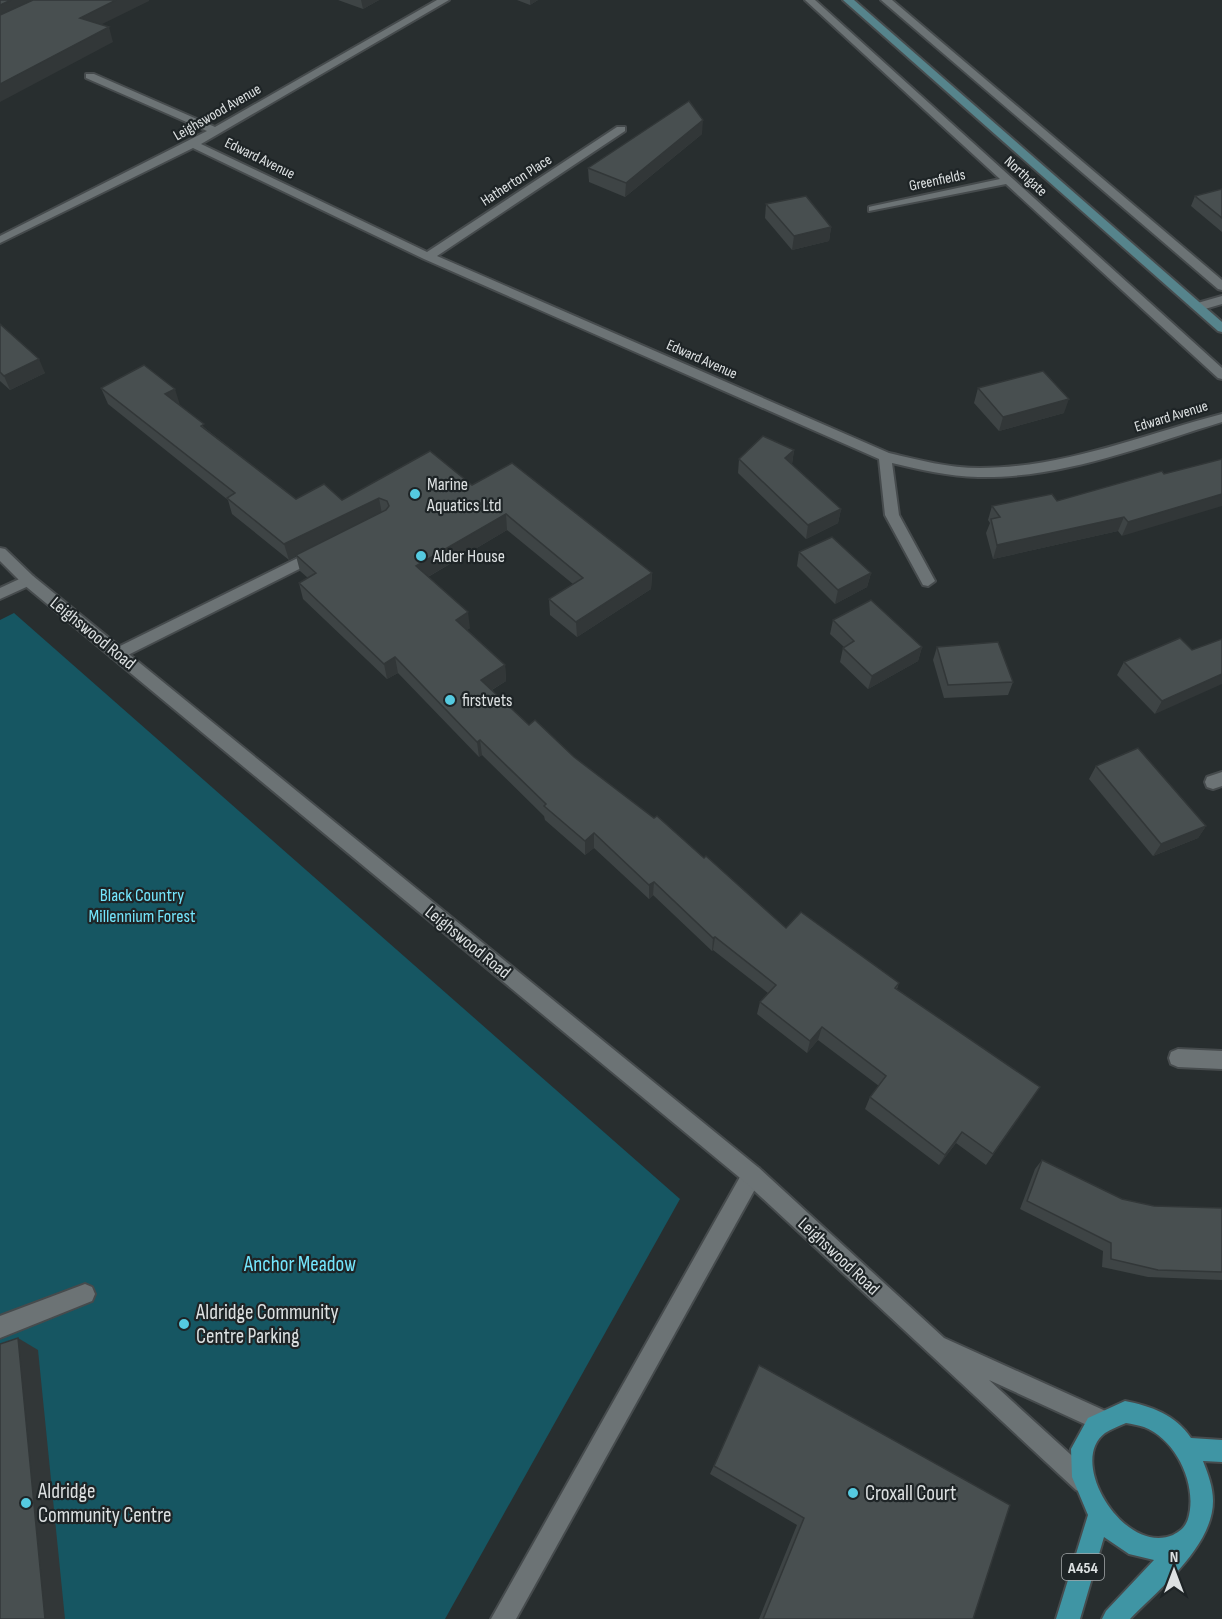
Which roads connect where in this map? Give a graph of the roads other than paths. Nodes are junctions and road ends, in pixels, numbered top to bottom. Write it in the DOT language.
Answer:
graph roads {
  1 [pos="444,0"];
  2 [pos="810,0"];
  3 [pos="848,0"];
  4 [pos="886,0"];
  5 [pos="90,76"];
  6 [pos="621,129"];
  7 [pos="215,131"];
  8 [pos="193,144"];
  9 [pos="1006,181"];
  10 [pos="873,209"];
  11 [pos="0,240"];
  12 [pos="428,256"];
  13 [pos="1222,286"];
  14 [pos="1222,300"];
  15 [pos="1198,307"];
  16 [pos="1222,328"];
  17 [pos="1222,375"];
  18 [pos="1222,418"];
  19 [pos="885,457"];
  20 [pos="330,548"];
  21 [pos="0,553"];
  22 [pos="28,580"];
  23 [pos="928,581"];
  24 [pos="0,594"];
  25 [pos="117,654"];
  26 [pos="1178,1058"];
  27 [pos="1222,1060"];
  28 [pos="752,1175"];
  29 [pos="85,1294"];
  30 [pos="0,1327"];
  31 [pos="928,1340"];
  32 [pos="1101,1421"];
  33 [pos="1192,1449"];
  34 [pos="1222,1451"];
  35 [pos="1084,1482"];
  36 [pos="1213,1514"];
  37 [pos="1099,1515"];
  38 [pos="1190,1539"];
  39 [pos="502,1619"];
  40 [pos="1068,1619"];
  41 [pos="1114,1619"];
  1 -- 7 [label="street, Leighswood Avenue"];
  2 -- 9 [label="street, Northgate"];
  3 -- 15 [label="main road, Northgate"];
  4 -- 13 [label="street"];
  5 -- 7 [label="street"];
  6 -- 12 [label="street, Hatherton Place"];
  7 -- 8 [label="street, Leighswood Avenue"];
  8 -- 11 [label="street, Leighswood Avenue"];
  8 -- 12 [label="street, Edward Avenue"];
  9 -- 10 [label="street, Greenfields"];
  9 -- 17 [label="street, Northgate"];
  12 -- 19 [label="street, Edward Avenue"];
  14 -- 15 [label="street"];
  15 -- 16 [label="main road, Northgate"];
  18 -- 19 [label="street, Edward Avenue"];
  19 -- 23 [label="street"];
  20 -- 25 [label="street"];
  21 -- 22 [label="street, Leighswood Road"];
  22 -- 24 [label="street"];
  22 -- 25 [label="street, Leighswood Road"];
  25 -- 28 [label="street, Leighswood Road"];
  26 -- 27 [label="street"];
  28 -- 31 [label="street, Leighswood Road"];
  28 -- 39 [label="street"];
  29 -- 30 [label="street"];
  31 -- 32 [label="street, Leighswood Road"];
  31 -- 35 [label="street, Leighswood Road"];
  32 -- 33 [label="main road"];
  32 -- 35 [label="main road"];
  33 -- 34 [label="main road"];
  33 -- 36 [label="main road"];
  35 -- 37 [label="main road"];
  36 -- 38 [label="main road"];
  37 -- 38 [label="main road"];
  37 -- 40 [label="main road, A454"];
  38 -- 41 [label="main road"];
}
